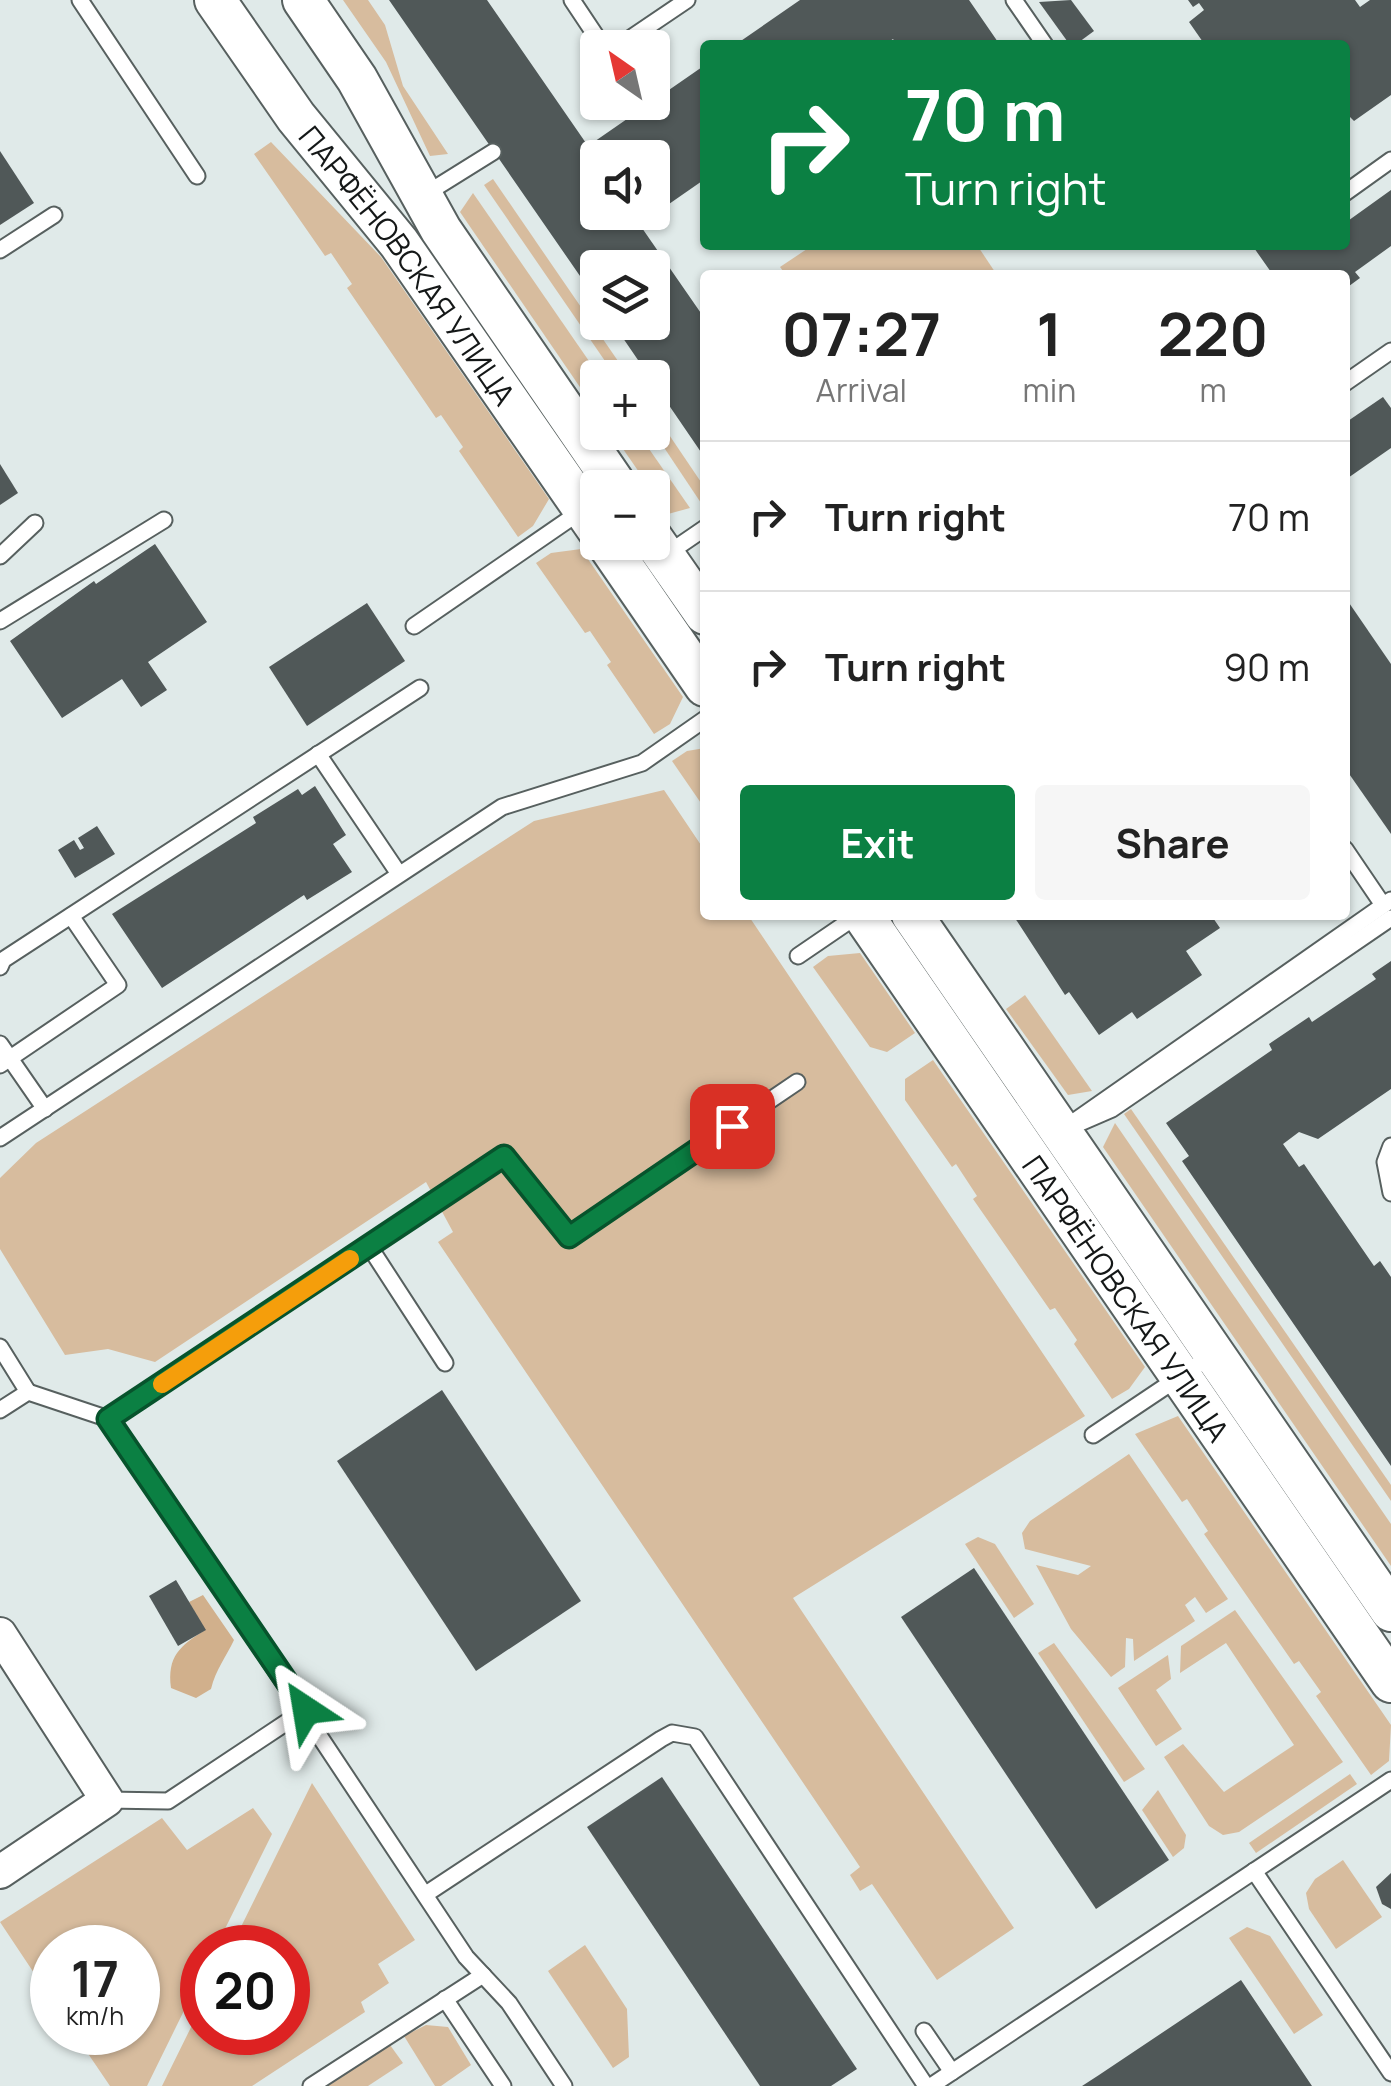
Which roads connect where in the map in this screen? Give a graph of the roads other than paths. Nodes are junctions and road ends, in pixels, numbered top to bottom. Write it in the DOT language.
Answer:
graph roads {
  1 [pos="80,0"];
  2 [pos="214,0"];
  3 [pos="303,0"];
  4 [pos="572,0"];
  5 [pos="687,0"];
  6 [pos="1014,0"];
  7 [pos="592,30"];
  8 [pos="643,30"];
  9 [pos="1042,40"];
  10 [pos="494,152"];
  11 [pos="1391,160"];
  12 [pos="197,176"];
  13 [pos="1350,189"];
  14 [pos="421,197"];
  15 [pos="54,215"];
  16 [pos="0,250"];
  17 [pos="1391,351"];
  18 [pos="1350,380"];
  19 [pos="581,470"];
  20 [pos="587,470"];
  21 [pos="580,516"];
  22 [pos="164,520"];
  23 [pos="35,522"];
  24 [pos="700,531"];
  25 [pos="0,556"];
  26 [pos="649,561"];
  27 [pos="700,609"];
  28 [pos="0,621"];
  29 [pos="414,626"];
  30 [pos="700,675"];
  31 [pos="420,688"];
  32 [pos="700,722"];
  33 [pos="318,754"];
  34 [pos="1350,856"];
  35 [pos="398,874"];
  36 [pos="1388,908"];
  37 [pos="71,916"];
  38 [pos="853,920"];
  39 [pos="865,920"];
  40 [pos="915,920"];
  41 [pos="798,956"];
  42 [pos="0,967"];
  43 [pos="0,1044"];
  44 [pos="5,1062"];
  45 [pos="798,1082"];
  46 [pos="44,1109"];
  47 [pos="0,1138"];
  48 [pos="1044,1142"];
  49 [pos="1391,1146"];
  50 [pos="1391,1193"];
  51 [pos="369,1246"];
  52 [pos="0,1348"];
  53 [pos="1214,1354"];
  54 [pos="445,1363"];
  55 [pos="1180,1377"];
  56 [pos="28,1392"];
  57 [pos="0,1410"];
  58 [pos="108,1419"];
  59 [pos="1094,1435"];
  60 [pos="1378,1630"];
  61 [pos="0,1634"];
  62 [pos="1391,1682"];
  63 [pos="306,1710"];
  64 [pos="1391,1780"];
  65 [pos="107,1800"];
  66 [pos="1254,1870"];
  67 [pos="0,1872"];
  68 [pos="426,1894"];
  69 [pos="483,1975"];
  70 [pos="446,1999"];
  71 [pos="924,2032"];
  72 [pos="952,2072"];
  73 [pos="1391,2073"];
  74 [pos="311,2086"];
  75 [pos="503,2086"];
  76 [pos="564,2086"];
  77 [pos="928,2086"];
  1 -- 12 [label="lane"];
  2 -- 19 [label="street, ПАРФЁНОВСКАЯ УЛИЦА"];
  3 -- 14 [label="street, ПАРФЁНОВСКАЯ УЛИЦА"];
  4 -- 7 [label="lane"];
  5 -- 8 [label="lane"];
  6 -- 9 [label="lane"];
  10 -- 14 [label="lane"];
  11 -- 13 [label="lane"];
  14 -- 20 [label="street, ПАРФЁНОВСКАЯ УЛИЦА"];
  15 -- 16 [label="lane"];
  17 -- 18 [label="lane"];
  21 -- 29 [label="lane"];
  22 -- 28 [label="lane"];
  23 -- 25 [label="lane"];
  24 -- 26 [label="lane"];
  26 -- 27 [label="street"];
  26 -- 30 [label="street"];
  31 -- 33 [label="lane"];
  32 -- 35 [label="lane"];
  33 -- 35 [label="lane"];
  33 -- 37 [label="lane"];
  34 -- 36 [label="lane"];
  35 -- 46 [label="lane"];
  36 -- 48 [label="lane"];
  37 -- 42 [label="lane"];
  37 -- 44 [label="lane"];
  38 -- 41 [label="lane"];
  39 -- 48 [label="street, ПАРФЁНОВСКАЯ УЛИЦА"];
  40 -- 48 [label="street, ПАРФЁНОВСКАЯ УЛИЦА"];
  43 -- 44 [label="lane"];
  44 -- 46 [label="lane"];
  45 -- 51 [label="lane"];
  46 -- 47 [label="lane"];
  48 -- 53 [label="street, ПАРФЁНОВСКАЯ УЛИЦА"];
  48 -- 55 [label="street, ПАРФЁНОВСКАЯ УЛИЦА"];
  49 -- 50 [label="lane"];
  51 -- 54 [label="lane"];
  51 -- 58 [label="lane"];
  52 -- 56 [label="lane"];
  53 -- 55 [label="lane"];
  53 -- 60 [label="street, ПАРФЁНОВСКАЯ УЛИЦА"];
  55 -- 59 [label="lane"];
  55 -- 60 [label="street, ПАРФЁНОВСКАЯ УЛИЦА"];
  56 -- 57 [label="lane"];
  56 -- 58 [label="lane"];
  58 -- 63 [label="lane"];
  60 -- 62 [label="street, ПАРФЁНОВСКАЯ УЛИЦА"];
  61 -- 65 [label="street"];
  63 -- 65 [label="lane"];
  63 -- 68 [label="lane"];
  64 -- 66 [label="lane"];
  65 -- 67 [label="street"];
  66 -- 72 [label="lane"];
  66 -- 73 [label="lane"];
  68 -- 69 [label="lane"];
  68 -- 77 [label="lane"];
  69 -- 70 [label="lane"];
  69 -- 76 [label="lane"];
  70 -- 74 [label="lane"];
  70 -- 75 [label="lane"];
  71 -- 72 [label="lane"];
  72 -- 77 [label="lane"];
}
